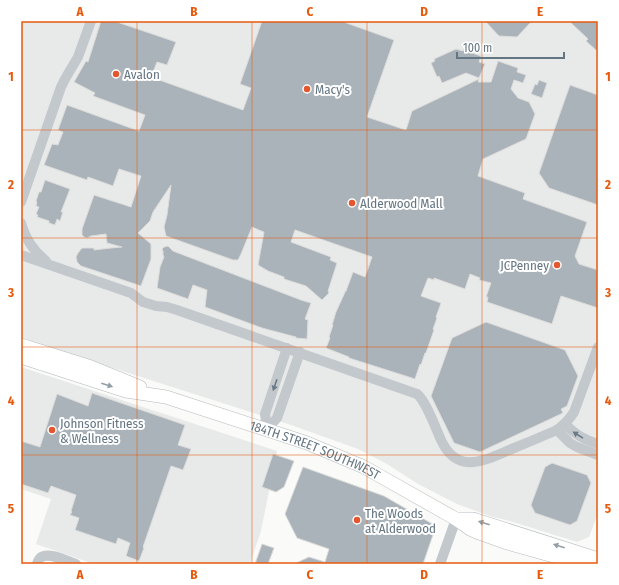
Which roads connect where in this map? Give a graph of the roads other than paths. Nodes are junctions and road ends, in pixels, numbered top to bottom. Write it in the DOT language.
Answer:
graph roads {
  1 [pos="91,21"];
  2 [pos="21,202"];
  3 [pos="21,223"];
  4 [pos="23,240"];
  5 [pos="21,255"];
  6 [pos="49,264"];
  7 [pos="21,345"];
  8 [pos="598,347"];
  9 [pos="287,348"];
  10 [pos="39,351"];
  11 [pos="300,352"];
  12 [pos="21,356"];
  13 [pos="91,367"];
  14 [pos="60,370"];
  15 [pos="166,397"];
  16 [pos="561,427"];
  17 [pos="267,429"];
  18 [pos="598,444"];
  19 [pos="598,455"];
  20 [pos="456,519"];
  21 [pos="597,558"];
  22 [pos="37,564"];
  23 [pos="76,564"];
  24 [pos="440,564"];
  25 [pos="582,564"];
  1 -- 2 [label="street"];
  3 -- 4 [label="street"];
  4 -- 6 [label="street"];
  5 -- 6 [label="street"];
  6 -- 9 [label="street"];
  7 -- 10 [label="main road, 184TH STREET SOUTHWEST"];
  8 -- 16 [label="street"];
  9 -- 11 [label="street"];
  9 -- 17 [label="street, one-way"];
  10 -- 13 [label="main road, 184TH STREET SOUTHWEST"];
  10 -- 14 [label="main road"];
  11 -- 16 [label="street"];
  11 -- 17 [label="street"];
  12 -- 14 [label="main road, 184TH STREET SOUTHWEST"];
  13 -- 14 [label="main road"];
  13 -- 15 [label="main road, 184TH STREET SOUTHWEST"];
  14 -- 15 [label="main road, 184TH STREET SOUTHWEST, one-way"];
  15 -- 17 [label="main road, 184TH STREET SOUTHWEST"];
  18 -- 16 [label="street, one-way"];
  16 -- 19 [label="street"];
  17 -- 20 [label="main road, 184TH STREET SOUTHWEST"];
  21 -- 20 [label="main road, 184TH STREET SOUTHWEST, one-way"];
  20 -- 24 [label="street"];
  20 -- 25 [label="main road, 184TH STREET SOUTHWEST"];
  22 -- 23 [label="street"];
}
